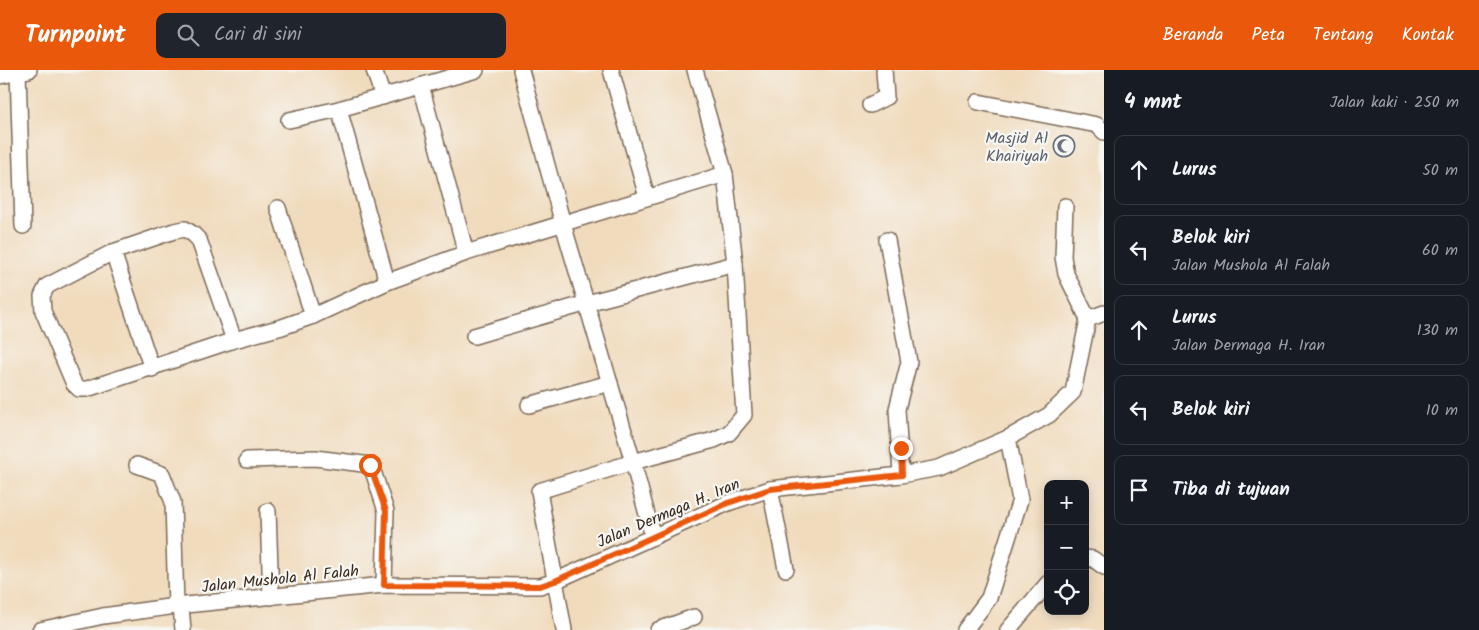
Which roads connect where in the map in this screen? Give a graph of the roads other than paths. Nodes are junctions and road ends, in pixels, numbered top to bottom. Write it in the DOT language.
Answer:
graph roads {
  1 [pos="374,70"];
  2 [pos="476,70"];
  3 [pos="521,70"];
  4 [pos="611,70"];
  5 [pos="694,70"];
  6 [pos="884,70"];
  7 [pos="23,71"];
  8 [pos="440,75"];
  9 [pos="0,76"];
  10 [pos="421,86"];
  11 [pos="383,97"];
  12 [pos="978,102"];
  13 [pos="870,105"];
  14 [pos="339,109"];
  15 [pos="289,120"];
  16 [pos="1104,132"];
  17 [pos="725,174"];
  18 [pos="647,197"];
  19 [pos="1065,206"];
  20 [pos="278,208"];
  21 [pos="563,224"];
  22 [pos="23,226"];
  23 [pos="887,240"];
  24 [pos="113,252"];
  25 [pos="466,253"];
  26 [pos="735,264"];
  27 [pos="387,282"];
  28 [pos="587,303"];
  29 [pos="1104,313"];
  30 [pos="313,316"];
  31 [pos="1088,319"];
  32 [pos="474,336"];
  33 [pos="234,340"];
  34 [pos="152,368"];
  35 [pos="610,383"];
  36 [pos="529,405"];
  37 [pos="1008,438"];
  38 [pos="247,460"];
  39 [pos="633,462"];
  40 [pos="137,466"];
  41 [pos="902,475"];
  42 [pos="770,489"];
  43 [pos="268,511"];
  44 [pos="653,537"];
  45 [pos="1089,558"];
  46 [pos="1104,567"];
  47 [pos="786,569"];
  48 [pos="555,581"];
  49 [pos="384,585"];
  50 [pos="1044,588"];
  51 [pos="271,597"];
  52 [pos="178,606"];
  53 [pos="694,617"];
  54 [pos="40,630"];
  55 [pos="183,630"];
  56 [pos="564,630"];
  57 [pos="658,630"];
  58 [pos="964,630"];
  59 [pos="1008,630"];
  1 -- 11 [label="street"];
  2 -- 8 [label="street"];
  3 -- 21 [label="street"];
  4 -- 18 [label="street"];
  5 -- 17 [label="street"];
  6 -- 13 [label="street"];
  7 -- 9 [label="street"];
  7 -- 22 [label="street"];
  8 -- 10 [label="street"];
  10 -- 11 [label="street"];
  10 -- 25 [label="street"];
  11 -- 14 [label="street"];
  12 -- 16 [label="street"];
  14 -- 15 [label="street"];
  14 -- 27 [label="street"];
  17 -- 18 [label="street"];
  17 -- 26 [label="street"];
  18 -- 21 [label="street"];
  19 -- 31 [label="street"];
  20 -- 30 [label="street"];
  21 -- 25 [label="street"];
  21 -- 28 [label="street"];
  23 -- 41 [label="street"];
  24 -- 33 [label="street"];
  24 -- 34 [label="street"];
  24 -- 34 [label="street"];
  25 -- 27 [label="street"];
  26 -- 28 [label="street"];
  26 -- 39 [label="street"];
  27 -- 30 [label="street"];
  28 -- 32 [label="street"];
  28 -- 35 [label="street"];
  29 -- 31 [label="street"];
  30 -- 33 [label="street"];
  31 -- 37 [label="street, Jalan Dermaga H. Iran"];
  33 -- 34 [label="street"];
  35 -- 36 [label="street"];
  35 -- 39 [label="street"];
  37 -- 41 [label="street, Jalan Dermaga H. Iran"];
  37 -- 58 [label="street"];
  38 -- 49 [label="street"];
  39 -- 44 [label="street"];
  39 -- 48 [label="street"];
  40 -- 52 [label="street"];
  41 -- 42 [label="street, Jalan Dermaga H. Iran"];
  42 -- 44 [label="street, Jalan Dermaga H. Iran"];
  42 -- 47 [label="street"];
  43 -- 51 [label="street"];
  44 -- 48 [label="street, Jalan Dermaga H. Iran"];
  45 -- 46 [label="street"];
  48 -- 49 [label="street, Jalan Mushola Al Falah"];
  48 -- 56 [label="street"];
  49 -- 51 [label="street, Jalan Mushola Al Falah"];
  50 -- 59 [label="street"];
  51 -- 52 [label="street, Jalan Mushola Al Falah"];
  52 -- 54 [label="street, Jalan Mushola Al Falah"];
  52 -- 55 [label="street"];
  53 -- 57 [label="street"];
}
